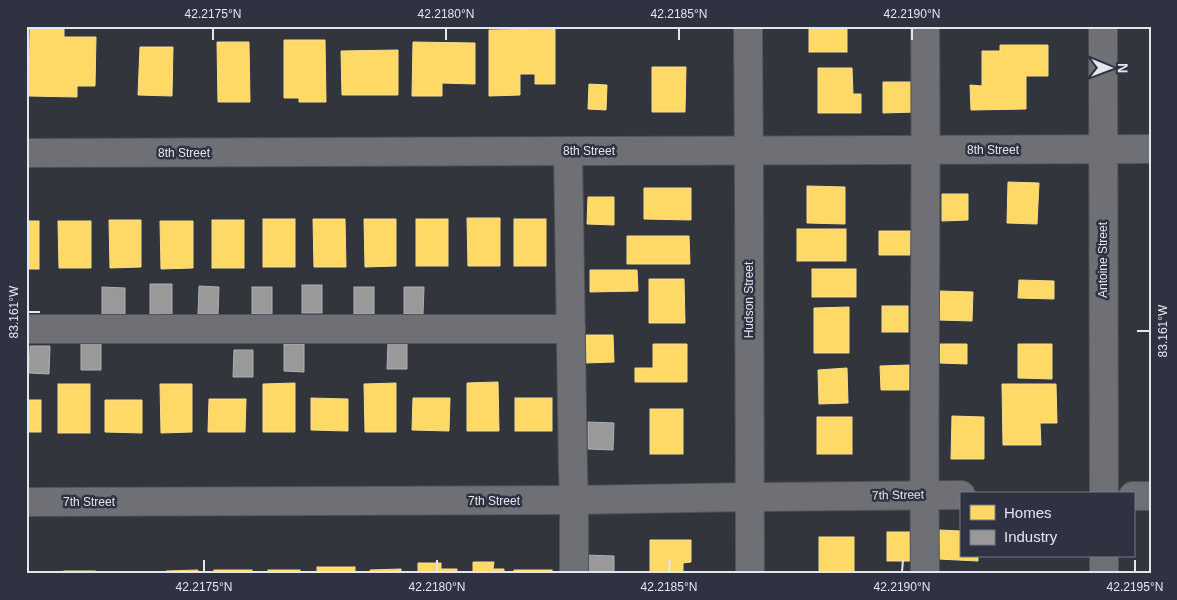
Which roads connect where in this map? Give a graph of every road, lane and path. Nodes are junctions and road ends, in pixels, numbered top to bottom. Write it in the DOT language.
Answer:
graph roads {
  1 [pos="748,26"];
  2 [pos="925,26"];
  3 [pos="1103,26"];
  4 [pos="1104,149"];
  5 [pos="1151,149"];
  6 [pos="749,150"];
  7 [pos="926,150"];
  8 [pos="568,151"];
  9 [pos="26,153"];
  10 [pos="571,329"];
  11 [pos="26,330"];
  12 [pos="1104,492"];
  13 [pos="924,495"];
  14 [pos="960,495"];
  15 [pos="1134,496"];
  16 [pos="1151,496"];
  17 [pos="750,497"];
  18 [pos="574,500"];
  19 [pos="26,502"];
  20 [pos="1104,558"];
  21 [pos="574,574"];
  22 [pos="750,574"];
  23 [pos="925,574"];
  24 [pos="1104,574"];
  1 -- 6 [label="street, Hudson Street"];
  2 -- 7 [label="street"];
  3 -- 4 [label="street, Antoine Street"];
  4 -- 5 [label="street, 8th Street"];
  4 -- 7 [label="street, 8th Street"];
  4 -- 12 [label="street, Antoine Street"];
  6 -- 7 [label="street, 8th Street"];
  6 -- 8 [label="street, 8th Street"];
  6 -- 17 [label="street, Hudson Street"];
  7 -- 13 [label="street"];
  8 -- 9 [label="street, 8th Street"];
  8 -- 10 [label="street"];
  10 -- 11 [label="street"];
  10 -- 18 [label="street"];
  13 -- 14 [label="street, 7th Street"];
  13 -- 17 [label="street, 7th Street"];
  13 -- 23 [label="street"];
  15 -- 16 [label="street"];
  17 -- 18 [label="street, 7th Street"];
  17 -- 22 [label="street, Hudson Street"];
  18 -- 19 [label="street, 7th Street"];
  18 -- 21 [label="street"];
  20 -- 24 [label="street"];
}
